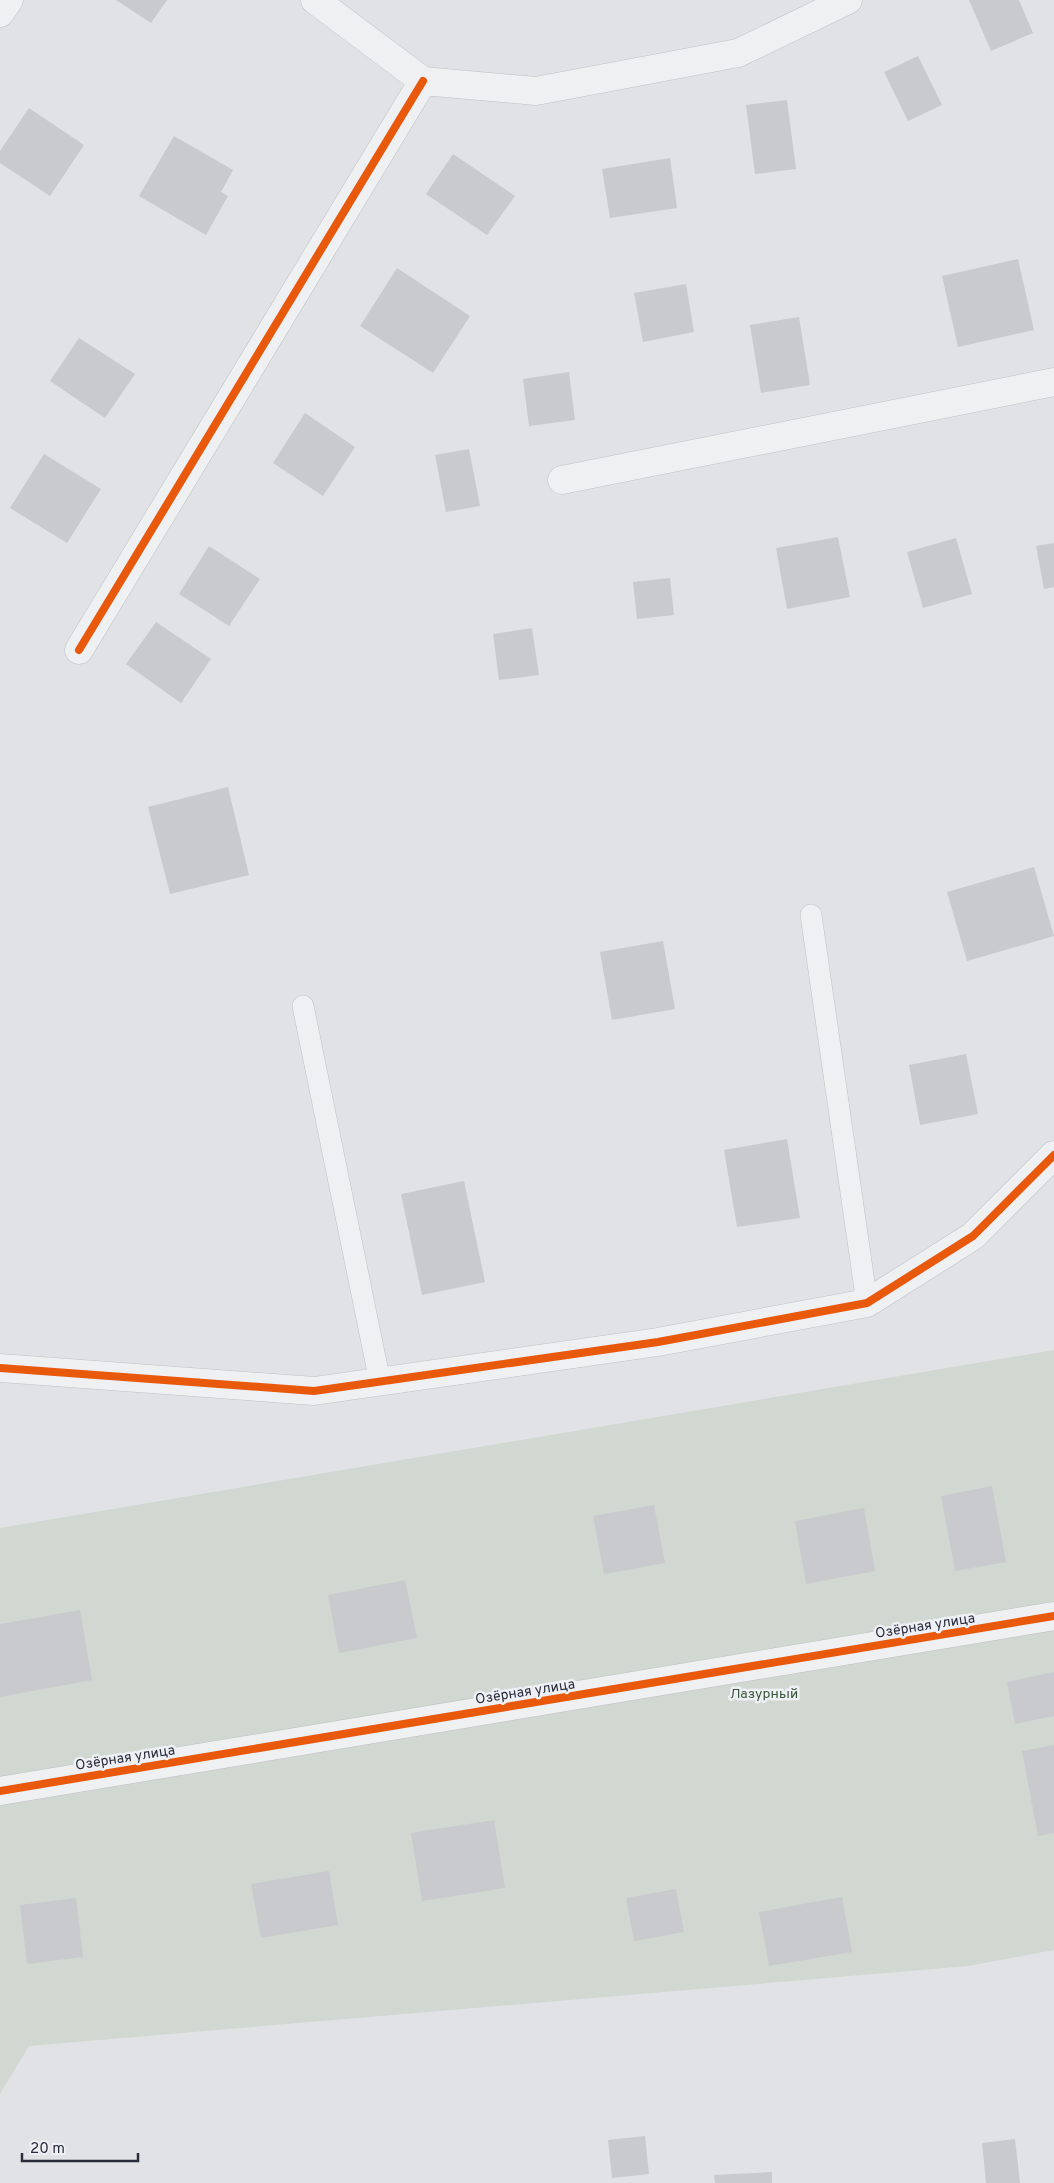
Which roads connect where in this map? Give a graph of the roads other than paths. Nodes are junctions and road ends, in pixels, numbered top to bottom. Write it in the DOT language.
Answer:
graph roads {
  1 [pos="9,0"];
  2 [pos="315,0"];
  3 [pos="848,0"];
  4 [pos="0,13"];
  5 [pos="423,81"];
  6 [pos="1054,382"];
  7 [pos="562,480"];
  8 [pos="79,650"];
  9 [pos="810,915"];
  10 [pos="303,1006"];
  11 [pos="1054,1155"];
  12 [pos="867,1304"];
  13 [pos="0,1368"];
  14 [pos="380,1382"];
  15 [pos="1054,1616"];
  16 [pos="0,1791"];
  1 -- 4 [label="street"];
  2 -- 5 [label="street"];
  3 -- 5 [label="street"];
  5 -- 8 [label="street"];
  6 -- 7 [label="street"];
  9 -- 12 [label="lane"];
  10 -- 14 [label="lane"];
  11 -- 12 [label="street"];
  12 -- 14 [label="street"];
  13 -- 14 [label="street"];
  15 -- 16 [label="street, Озёрная улица"];
}
